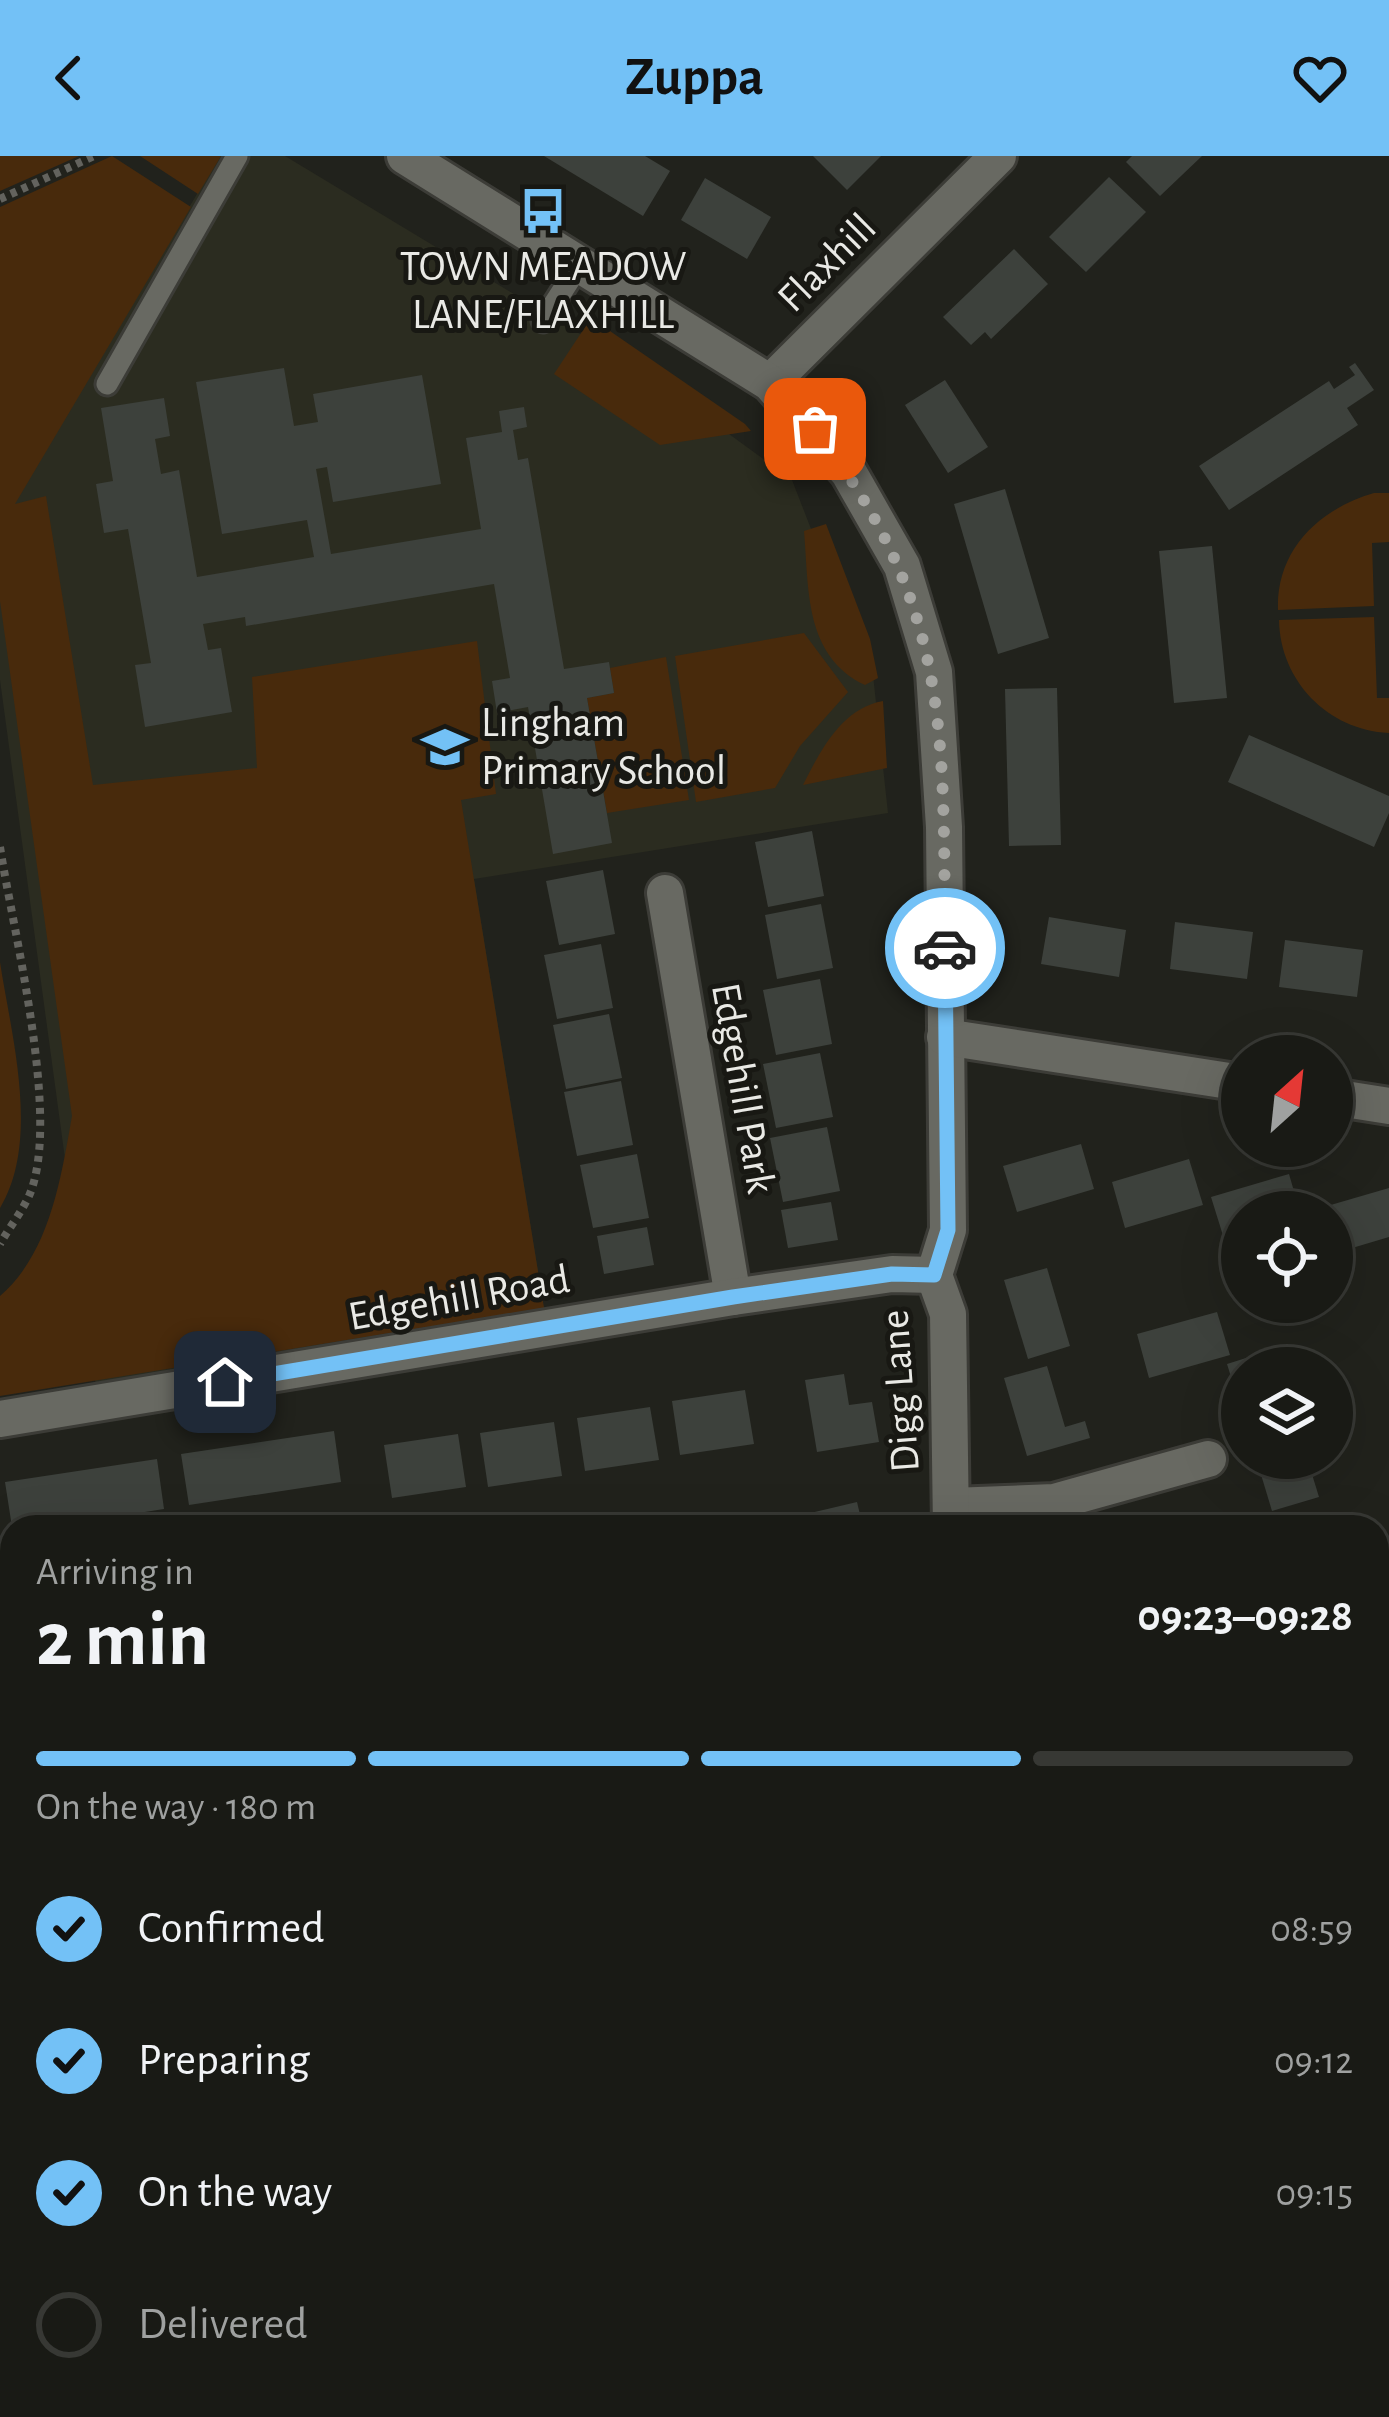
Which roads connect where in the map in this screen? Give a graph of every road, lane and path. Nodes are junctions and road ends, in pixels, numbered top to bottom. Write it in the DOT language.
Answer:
graph roads {
  1 [pos="94,156"];
  2 [pos="237,156"];
  3 [pos="405,156"];
  4 [pos="998,156"];
  5 [pos="0,200"];
  6 [pos="581,262"];
  7 [pos="543,321"];
  8 [pos="770,382"];
  9 [pos="107,384"];
  10 [pos="0,847"];
  11 [pos="665,893"];
  12 [pos="945,1037"];
  13 [pos="1221,1080"];
  14 [pos="1353,1100"];
  15 [pos="1389,1106"];
  16 [pos="0,1244"];
  17 [pos="934,1275"];
  18 [pos="733,1297"];
  19 [pos="0,1419"];
  20 [pos="1208,1459"];
  21 [pos="951,1515"];
  22 [pos="958,1515"];
  1 -- 5 [label="path"];
  2 -- 9 [label="lane"];
  3 -- 6 [label="street, Digg Lane"];
  4 -- 8 [label="street, Flaxhill"];
  6 -- 7 [label="lane"];
  6 -- 8 [label="street, Digg Lane"];
  8 -- 12 [label="street, Digg Lane"];
  10 -- 16 [label="path"];
  11 -- 18 [label="street, Edgehill Park"];
  12 -- 13 [label="street"];
  12 -- 17 [label="street, Digg Lane"];
  14 -- 15 [label="street"];
  17 -- 18 [label="street, Edgehill Road"];
  17 -- 21 [label="street, Digg Lane"];
  18 -- 19 [label="street, Edgehill Road"];
  20 -- 22 [label="street"];
}
